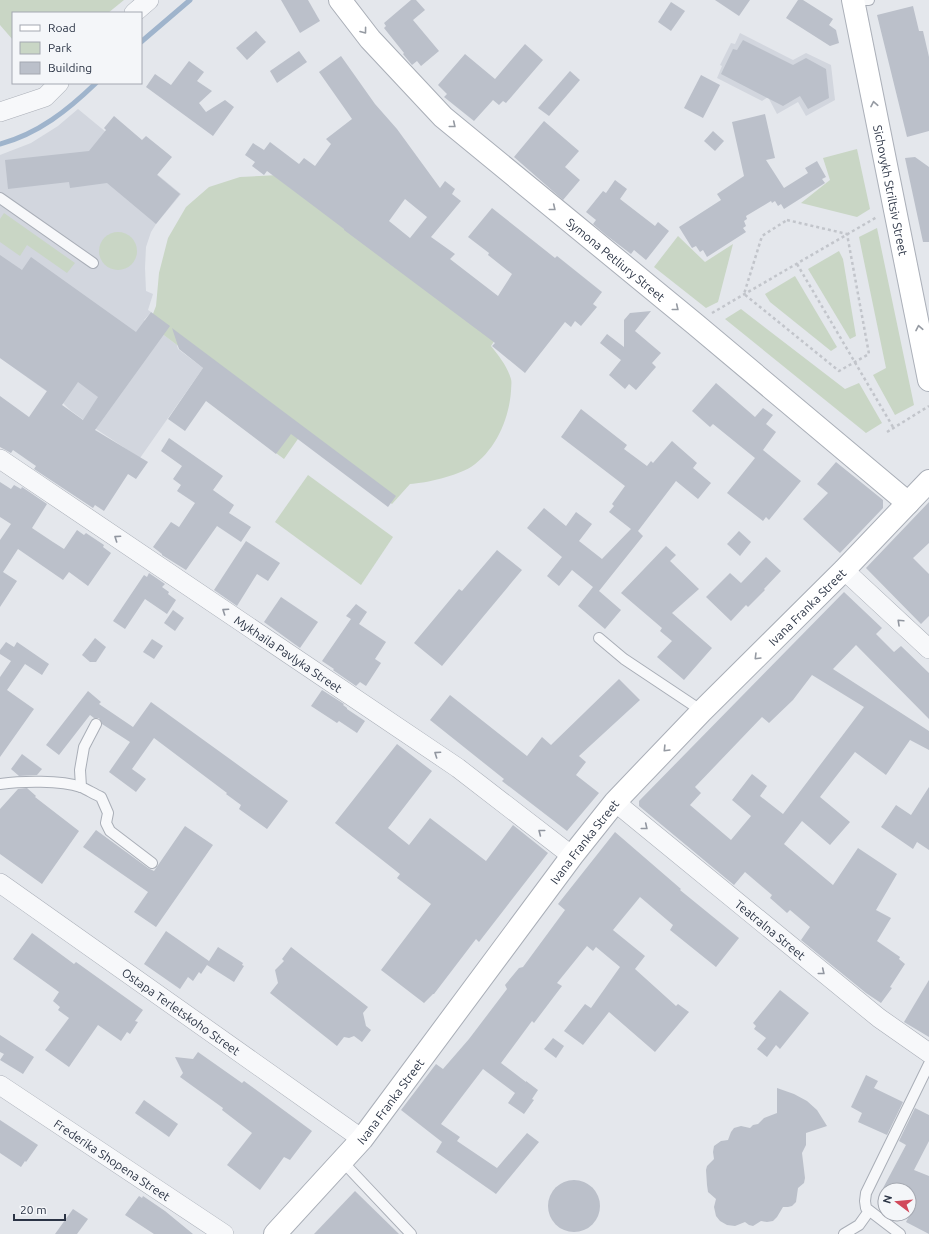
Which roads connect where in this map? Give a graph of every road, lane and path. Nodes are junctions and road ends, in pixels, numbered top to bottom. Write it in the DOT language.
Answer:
graph roads {
  1 [pos="149,0"];
  2 [pos="340,0"];
  3 [pos="853,0"];
  4 [pos="859,0"];
  5 [pos="869,0"];
  6 [pos="135,12"];
  7 [pos="57,84"];
  8 [pos="0,112"];
  9 [pos="0,198"];
  10 [pos="881,214"];
  11 [pos="847,234"];
  12 [pos="94,262"];
  13 [pos="797,264"];
  14 [pos="744,294"];
  15 [pos="709,315"];
  16 [pos="854,362"];
  17 [pos="929,380"];
  18 [pos="929,406"];
  19 [pos="893,427"];
  20 [pos="886,432"];
  21 [pos="0,459"];
  22 [pos="929,480"];
  23 [pos="908,503"];
  24 [pos="844,570"];
  25 [pos="599,638"];
  26 [pos="929,649"];
  27 [pos="702,711"];
  28 [pos="96,724"];
  29 [pos="0,784"];
  30 [pos="81,787"];
  31 [pos="615,802"];
  32 [pos="572,856"];
  33 [pos="152,863"];
  34 [pos="0,883"];
  35 [pos="929,1053"];
  36 [pos="929,1064"];
  37 [pos="0,1086"];
  38 [pos="362,1139"];
  39 [pos="342,1161"];
  40 [pos="869,1211"];
  41 [pos="224,1234"];
  42 [pos="275,1234"];
  43 [pos="411,1234"];
  44 [pos="844,1234"];
  45 [pos="900,1234"];
  1 -- 6 [label="street"];
  2 -- 23 [label="street, Symona Petliury Street, one-way"];
  17 -- 3 [label="street, Sichovykh Striltsiv Street, one-way"];
  4 -- 5 [label="lane"];
  7 -- 8 [label="street"];
  9 -- 12 [label="lane"];
  10 -- 11 [label="path"];
  11 -- 13 [label="path"];
  11 -- 14 [label="path"];
  11 -- 16 [label="path"];
  13 -- 14 [label="path"];
  13 -- 16 [label="path"];
  14 -- 15 [label="path"];
  14 -- 16 [label="path"];
  16 -- 19 [label="path"];
  18 -- 19 [label="path"];
  19 -- 20 [label="path"];
  32 -- 21 [label="street, Mykhaila Pavlyka Street, one-way"];
  22 -- 23 [label="street, Ivana Franka Street"];
  23 -- 24 [label="street, Ivana Franka Street"];
  26 -- 24 [label="street, one-way"];
  24 -- 27 [label="street, Ivana Franka Street, one-way"];
  25 -- 27 [label="lane"];
  27 -- 31 [label="street, Ivana Franka Street, one-way"];
  28 -- 30 [label="lane"];
  29 -- 30 [label="lane"];
  30 -- 33 [label="lane"];
  31 -- 32 [label="street, Ivana Franka Street"];
  31 -- 35 [label="street, Teatralna Street, one-way"];
  32 -- 38 [label="street, Ivana Franka Street"];
  34 -- 38 [label="street, Ostapa Terletskoho Street"];
  36 -- 40 [label="lane"];
  37 -- 41 [label="street, Frederika Shopena Street"];
  38 -- 39 [label="street, Ivana Franka Street"];
  39 -- 42 [label="street, Ivana Franka Street"];
  39 -- 43 [label="lane"];
  40 -- 44 [label="lane"];
  40 -- 45 [label="lane"];
}
